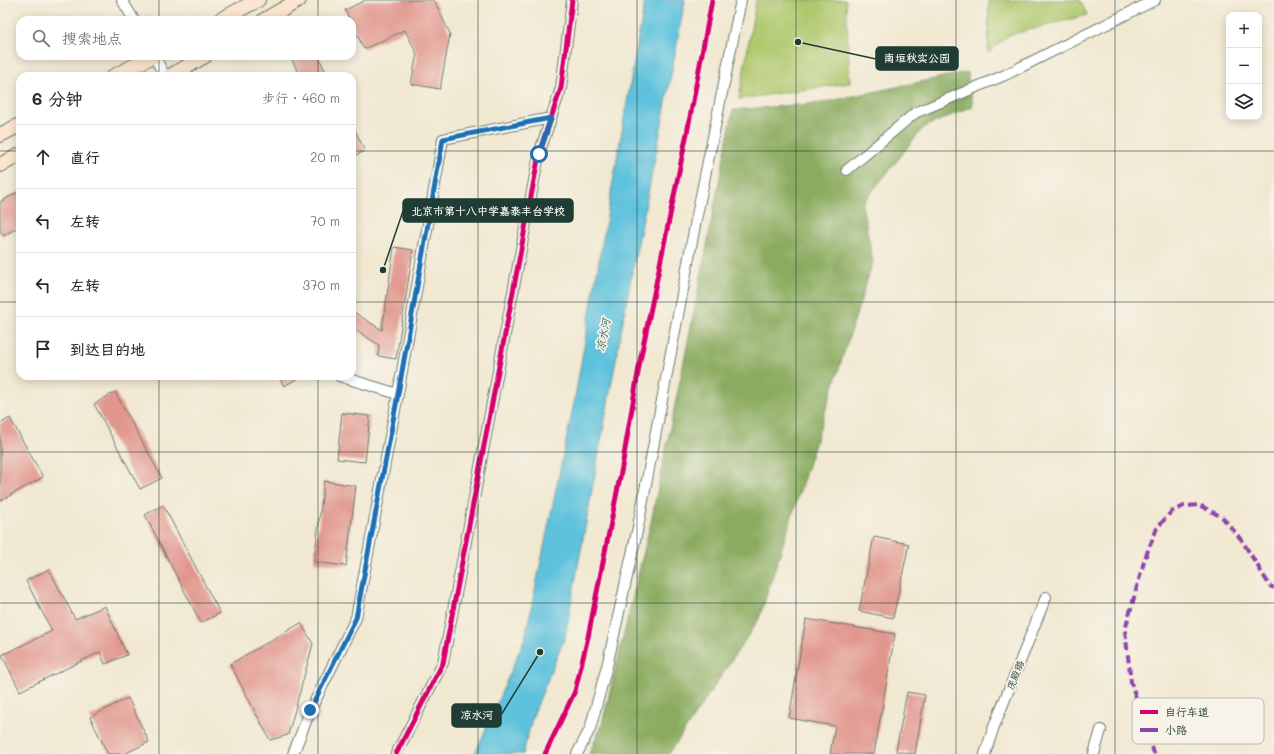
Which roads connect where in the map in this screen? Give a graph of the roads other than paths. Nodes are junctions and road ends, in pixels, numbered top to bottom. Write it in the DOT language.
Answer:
graph roads {
  1 [pos="122,0"];
  2 [pos="258,0"];
  3 [pos="299,0"];
  4 [pos="572,0"];
  5 [pos="741,0"];
  6 [pos="1155,0"];
  7 [pos="132,16"];
  8 [pos="228,16"];
  9 [pos="271,16"];
  10 [pos="145,60"];
  11 [pos="155,60"];
  12 [pos="197,60"];
  13 [pos="122,72"];
  14 [pos="163,72"];
  15 [pos="177,72"];
  16 [pos="551,118"];
  17 [pos="16,127"];
  18 [pos="0,135"];
  19 [pos="16,157"];
  20 [pos="0,165"];
  21 [pos="847,170"];
  22 [pos="352,380"];
  23 [pos="398,394"];
  24 [pos="1046,597"];
  25 [pos="1101,730"];
  26 [pos="293,754"];
  27 [pos="396,754"];
  28 [pos="577,754"];
  29 [pos="985,754"];
  30 [pos="1094,754"];
  1 -- 7 [label="street"];
  2 -- 8 [label="main road"];
  3 -- 9 [label="main road"];
  4 -- 16 [label="street"];
  5 -- 28 [label="street"];
  6 -- 21 [label="street"];
  10 -- 13 [label="main road"];
  11 -- 14 [label="street"];
  12 -- 15 [label="main road"];
  16 -- 23 [label="street"];
  16 -- 27 [label="street"];
  17 -- 18 [label="main road"];
  19 -- 20 [label="main road"];
  22 -- 23 [label="street"];
  23 -- 26 [label="street"];
  24 -- 29 [label="street, 庑殿璐"];
  25 -- 30 [label="street"];
}
